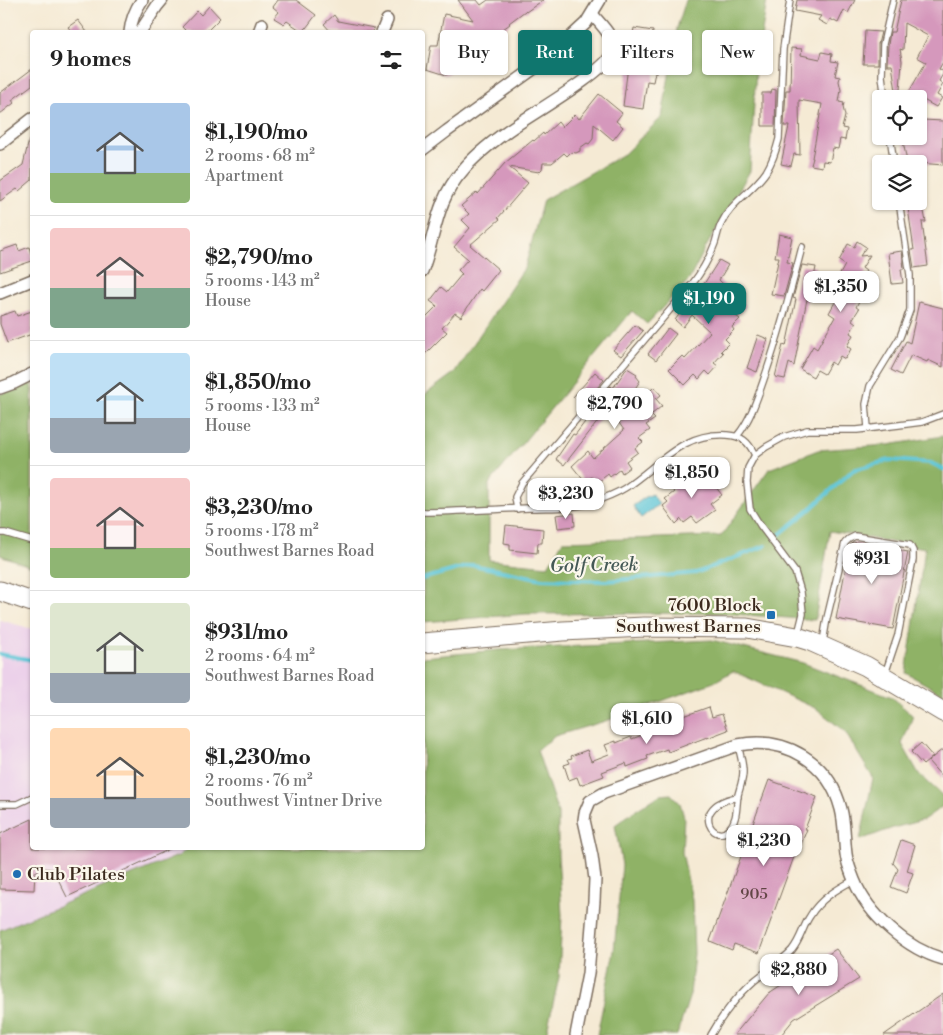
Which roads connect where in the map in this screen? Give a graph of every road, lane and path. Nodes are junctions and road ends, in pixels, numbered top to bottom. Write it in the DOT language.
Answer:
graph roads {
  1 [pos="142,0"];
  2 [pos="162,0"];
  3 [pos="600,0"];
  4 [pos="790,0"];
  5 [pos="893,0"];
  6 [pos="592,14"];
  7 [pos="387,20"];
  8 [pos="130,30"];
  9 [pos="141,30"];
  10 [pos="383,30"];
  11 [pos="884,90"];
  12 [pos="30,121"];
  13 [pos="0,144"];
  14 [pos="425,148"];
  15 [pos="900,210"];
  16 [pos="802,247"];
  17 [pos="425,264"];
  18 [pos="30,281"];
  19 [pos="0,293"];
  20 [pos="30,375"];
  21 [pos="0,388"];
  22 [pos="943,414"];
  23 [pos="868,428"];
  24 [pos="736,436"];
  25 [pos="755,455"];
  26 [pos="517,509"];
  27 [pos="425,512"];
  28 [pos="0,533"];
  29 [pos="30,540"];
  30 [pos="0,592"];
  31 [pos="30,601"];
  32 [pos="797,637"];
  33 [pos="425,643"];
  34 [pos="822,646"];
  35 [pos="884,676"];
  36 [pos="943,712"];
  37 [pos="738,745"];
  38 [pos="738,797"];
  39 [pos="30,798"];
  40 [pos="0,804"];
  41 [pos="854,880"];
  42 [pos="943,959"];
  43 [pos="576,1035"];
  44 [pos="711,1035"];
  1 -- 8 [label="street"];
  2 -- 9 [label="street"];
  3 -- 6 [label="street"];
  4 -- 26 [label="lane"];
  5 -- 11 [label="lane"];
  6 -- 14 [label="street"];
  6 -- 17 [label="street"];
  7 -- 10 [label="street"];
  12 -- 13 [label="street"];
  15 -- 23 [label="lane"];
  16 -- 24 [label="lane"];
  18 -- 19 [label="street"];
  20 -- 21 [label="street"];
  22 -- 23 [label="lane"];
  23 -- 25 [label="lane"];
  24 -- 25 [label="lane"];
  24 -- 26 [label="lane"];
  25 -- 32 [label="lane"];
  26 -- 27 [label="lane"];
  28 -- 29 [label="lane"];
  30 -- 31 [label="main road"];
  32 -- 33 [label="main road"];
  32 -- 34 [label="main road"];
  34 -- 35 [label="main road"];
  34 -- 35 [label="lane"];
  35 -- 36 [label="main road"];
  37 -- 38 [label="lane"];
  37 -- 41 [label="street"];
  37 -- 43 [label="street"];
  38 -- 38 [label="lane"];
  39 -- 40 [label="lane"];
  41 -- 42 [label="street"];
  41 -- 44 [label="lane"];
}
